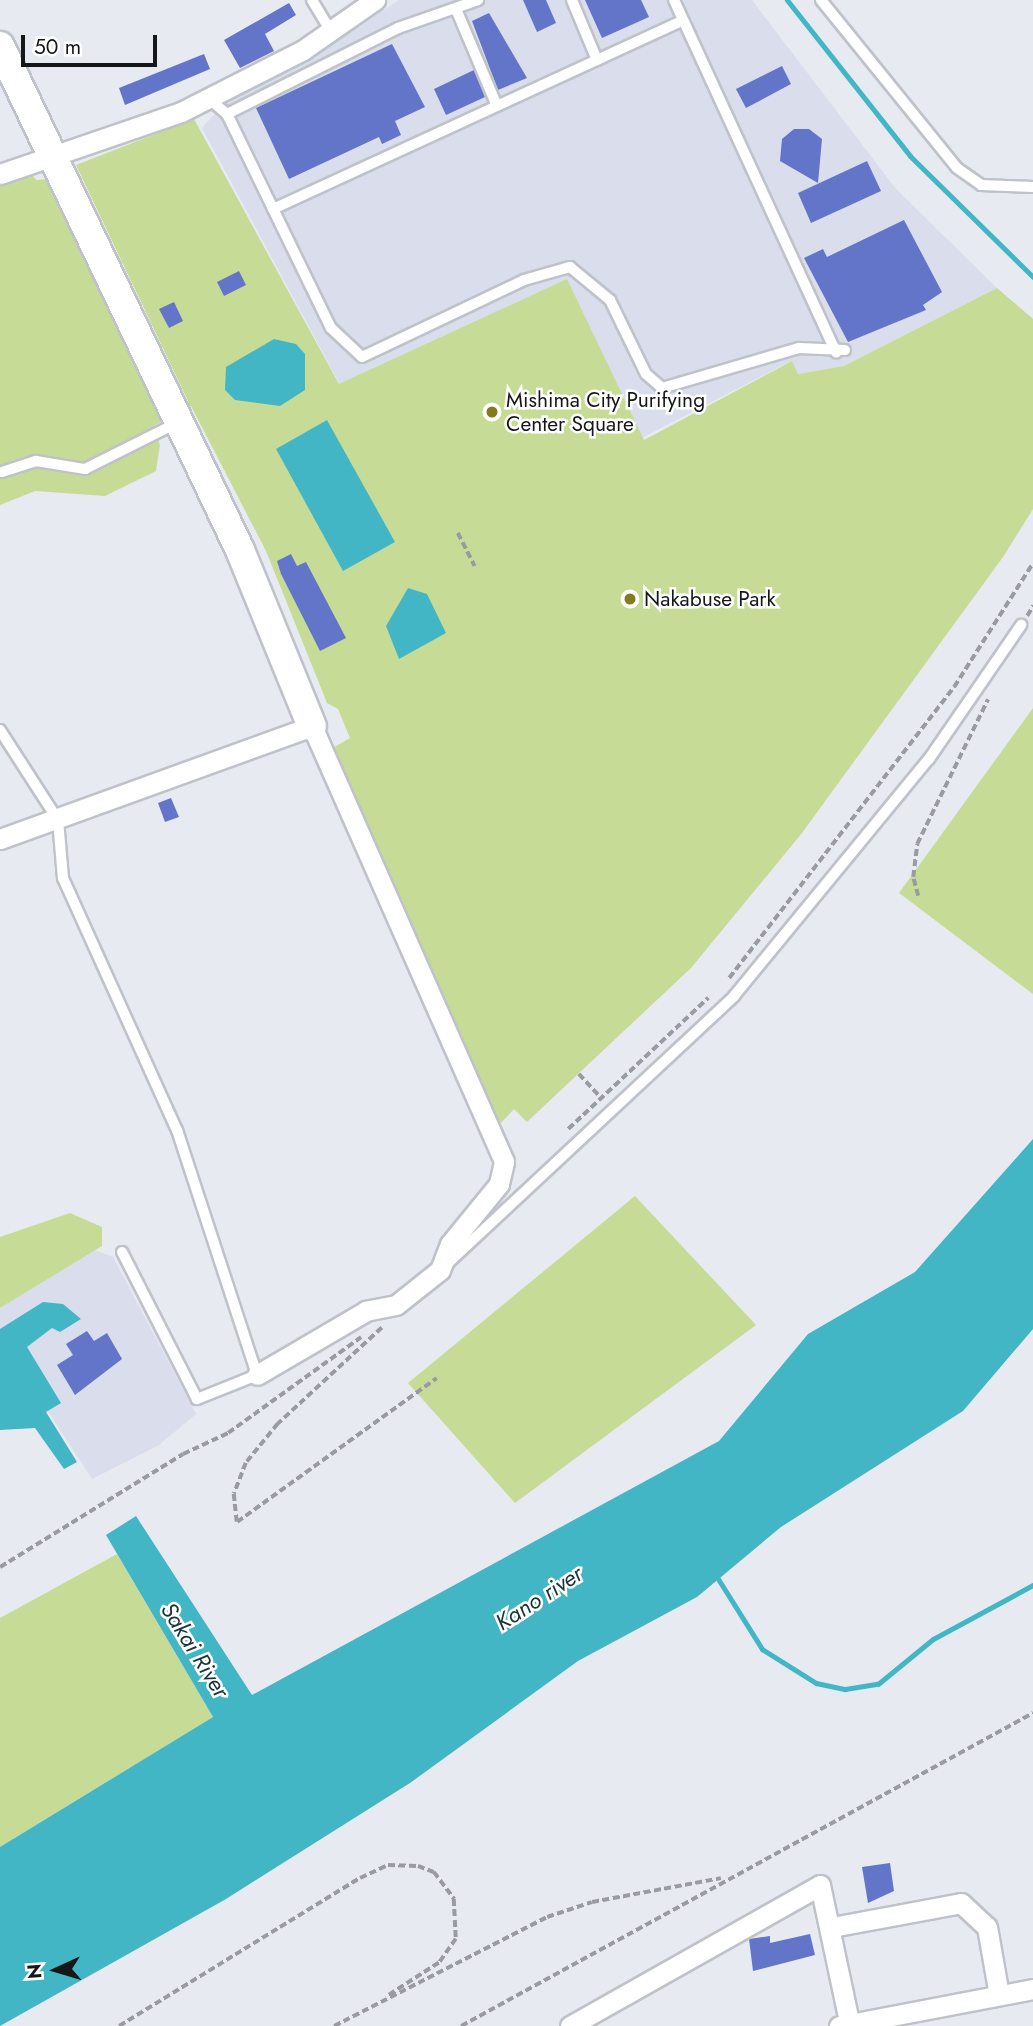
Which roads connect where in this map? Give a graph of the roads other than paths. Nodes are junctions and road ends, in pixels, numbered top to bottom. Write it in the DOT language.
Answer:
graph roads {
  1 [pos="312,0"];
  2 [pos="375,0"];
  3 [pos="478,0"];
  4 [pos="572,0"];
  5 [pos="674,0"];
  6 [pos="821,0"];
  7 [pos="456,9"];
  8 [pos="684,20"];
  9 [pos="331,32"];
  10 [pos="0,46"];
  11 [pos="597,60"];
  12 [pos="208,98"];
  13 [pos="497,106"];
  14 [pos="227,114"];
  15 [pos="49,155"];
  16 [pos="0,174"];
  17 [pos="1033,187"];
  18 [pos="273,209"];
  19 [pos="177,423"];
  20 [pos="2,472"];
  21 [pos="1021,625"];
  22 [pos="312,726"];
  23 [pos="0,730"];
  24 [pos="58,820"];
  25 [pos="0,839"];
  26 [pos="122,1252"];
  27 [pos="440,1270"];
  28 [pos="257,1375"];
  29 [pos="832,1927"];
  30 [pos="1033,1989"];
  31 [pos="999,1995"];
  32 [pos="578,2024"];
  33 [pos="846,2025"];
  1 -- 9 [label="lane"];
  2 -- 9 [label="street"];
  3 -- 7 [label="lane"];
  4 -- 11 [label="lane"];
  5 -- 8 [label="lane"];
  6 -- 17 [label="lane"];
  7 -- 13 [label="lane"];
  7 -- 14 [label="lane"];
  8 -- 11 [label="lane"];
  8 -- 18 [label="lane"];
  9 -- 12 [label="street"];
  10 -- 15 [label="street"];
  11 -- 13 [label="lane"];
  12 -- 14 [label="lane"];
  12 -- 15 [label="street"];
  13 -- 18 [label="lane"];
  14 -- 18 [label="lane"];
  15 -- 16 [label="street"];
  15 -- 19 [label="street"];
  19 -- 20 [label="lane"];
  19 -- 22 [label="street"];
  21 -- 27 [label="lane"];
  22 -- 24 [label="street"];
  22 -- 27 [label="street"];
  23 -- 24 [label="lane"];
  24 -- 25 [label="street"];
  24 -- 28 [label="lane"];
  26 -- 28 [label="lane"];
  27 -- 28 [label="street"];
  29 -- 31 [label="street"];
  29 -- 32 [label="street"];
  29 -- 33 [label="street"];
  30 -- 31 [label="street"];
  31 -- 33 [label="street"];
}
